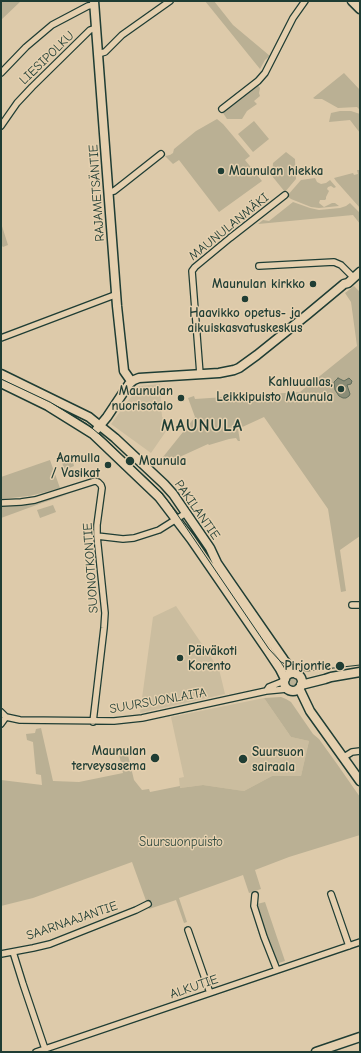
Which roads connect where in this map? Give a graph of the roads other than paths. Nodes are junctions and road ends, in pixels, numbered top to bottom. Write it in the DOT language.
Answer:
graph roads {
  1 [pos="170,1"];
  2 [pos="305,1"];
  3 [pos="352,1"];
  4 [pos="94,3"];
  5 [pos="360,9"];
  6 [pos="96,28"];
  7 [pos="98,54"];
  8 [pos="1,73"];
  9 [pos="222,109"];
  10 [pos="1,126"];
  11 [pos="161,154"];
  12 [pos="109,192"];
  13 [pos="285,195"];
  14 [pos="259,266"];
  15 [pos="360,267"];
  16 [pos="355,275"];
  17 [pos="117,295"];
  18 [pos="1,338"];
  19 [pos="1,374"];
  20 [pos="200,374"];
  21 [pos="131,381"];
  22 [pos="1,383"];
  23 [pos="100,425"];
  24 [pos="93,434"];
  25 [pos="1,503"];
  26 [pos="186,513"];
  27 [pos="176,519"];
  28 [pos="97,536"];
  29 [pos="352,605"];
  30 [pos="360,605"];
  31 [pos="360,672"];
  32 [pos="284,680"];
  33 [pos="299,681"];
  34 [pos="287,689"];
  35 [pos="266,690"];
  36 [pos="310,711"];
  37 [pos="1,712"];
  38 [pos="6,717"];
  39 [pos="93,722"];
  40 [pos="1,724"];
  41 [pos="360,751"];
  42 [pos="344,757"];
  43 [pos="360,781"];
  44 [pos="331,894"];
  45 [pos="255,895"];
  46 [pos="148,904"];
  47 [pos="188,930"];
  48 [pos="360,942"];
  49 [pos="349,946"];
  50 [pos="13,952"];
  51 [pos="1,954"];
  52 [pos="277,970"];
  53 [pos="210,993"];
  54 [pos="360,1037"];
  55 [pos="45,1049"];
  56 [pos="36,1052"];
  57 [pos="316,1052"];
  1 -- 7 [label="street"];
  2 -- 9 [label="street"];
  3 -- 5 [label="main road"];
  4 -- 6 [label="main road, RAJAMETSÄNTIE"];
  4 -- 8 [label="street"];
  6 -- 7 [label="main road, RAJAMETSÄNTIE"];
  6 -- 10 [label="street, LIESIPOLKU"];
  7 -- 12 [label="main road, RAJAMETSÄNTIE"];
  11 -- 12 [label="street"];
  12 -- 17 [label="main road, RAJAMETSÄNTIE"];
  13 -- 20 [label="street, MAUNULANMÄKI"];
  14 -- 16 [label="street"];
  15 -- 16 [label="main road"];
  16 -- 20 [label="main road"];
  17 -- 18 [label="street"];
  17 -- 21 [label="main road, RAJAMETSÄNTIE"];
  19 -- 23 [label="main road, PAKILANTIE"];
  20 -- 21 [label="main road"];
  21 -- 23 [label="main road"];
  22 -- 24 [label="main road, PAKILANTIE"];
  23 -- 24 [label="main road"];
  23 -- 26 [label="main road, PAKILANTIE"];
  24 -- 27 [label="main road, PAKILANTIE"];
  25 -- 28 [label="street, SUONOTKONTIE"];
  26 -- 27 [label="street"];
  26 -- 33 [label="main road, PAKILANTIE"];
  27 -- 28 [label="street"];
  27 -- 32 [label="main road, PAKILANTIE"];
  28 -- 39 [label="street, SUONOTKONTIE"];
  29 -- 30 [label="street"];
  31 -- 33 [label="main road"];
  32 -- 33 [label="main road"];
  32 -- 34 [label="main road"];
  32 -- 35 [label="street, SUURSUONLAITA"];
  33 -- 34 [label="main road"];
  33 -- 36 [label="main road, PAKILANTIE"];
  34 -- 35 [label="street, SUURSUONLAITA"];
  34 -- 36 [label="main road, PAKILANTIE"];
  35 -- 39 [label="street, SUURSUONLAITA"];
  36 -- 42 [label="main road, PAKILANTIE"];
  37 -- 38 [label="street"];
  38 -- 39 [label="street, SUURSUONLAITA"];
  38 -- 40 [label="street"];
  41 -- 42 [label="street"];
  42 -- 43 [label="main road, PAKILANTIE"];
  44 -- 49 [label="street"];
  45 -- 52 [label="street"];
  46 -- 50 [label="street, SAARNAAJANTIE"];
  47 -- 53 [label="street"];
  48 -- 49 [label="street, ALKUTIE"];
  49 -- 52 [label="street, ALKUTIE"];
  50 -- 51 [label="street, SAARNAAJANTIE"];
  50 -- 55 [label="street"];
  52 -- 53 [label="street, ALKUTIE"];
  53 -- 55 [label="street, ALKUTIE"];
  54 -- 57 [label="main road"];
  55 -- 56 [label="street, ALKUTIE"];
}
